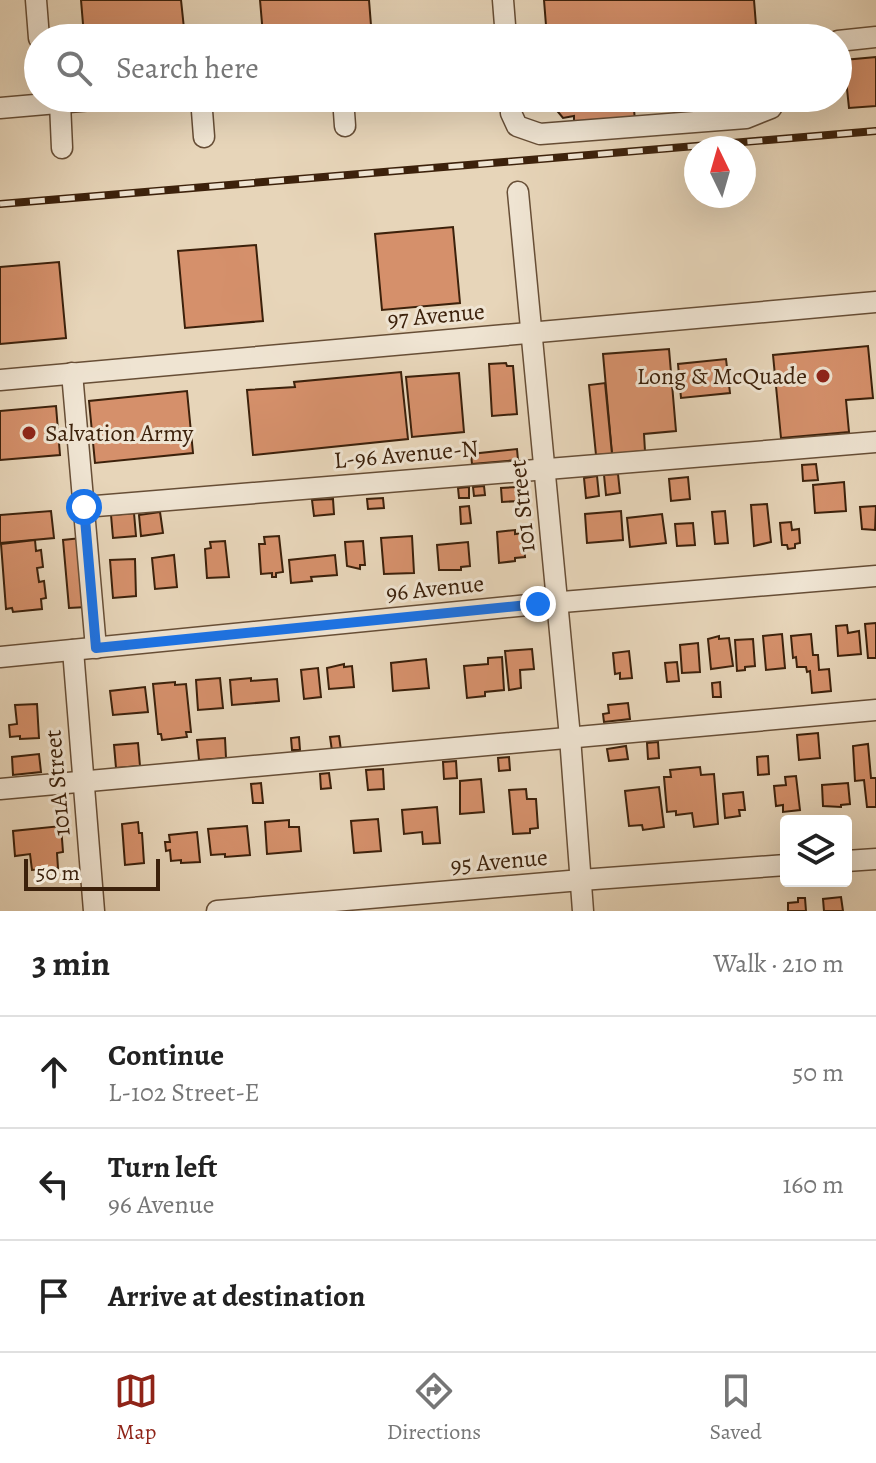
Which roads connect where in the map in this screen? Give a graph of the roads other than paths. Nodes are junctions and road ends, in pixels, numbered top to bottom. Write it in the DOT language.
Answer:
graph roads {
  1 [pos="36,0"];
  2 [pos="503,0"];
  3 [pos="38,24"];
  4 [pos="505,24"];
  5 [pos="876,37"];
  6 [pos="852,40"];
  7 [pos="24,105"];
  8 [pos="0,108"];
  9 [pos="53,112"];
  10 [pos="202,112"];
  11 [pos="344,112"];
  12 [pos="513,112"];
  13 [pos="761,112"];
  14 [pos="345,126"];
  15 [pos="204,137"];
  16 [pos="62,148"];
  17 [pos="518,192"];
  18 [pos="876,302"];
  19 [pos="530,333"];
  20 [pos="72,373"];
  21 [pos="0,380"];
  22 [pos="876,442"];
  23 [pos="544,469"];
  24 [pos="84,507"];
  25 [pos="876,576"];
  26 [pos="558,602"];
  27 [pos="96,648"];
  28 [pos="73,650"];
  29 [pos="1,661"];
  30 [pos="876,710"];
  31 [pos="570,737"];
  32 [pos="83,781"];
  33 [pos="0,789"];
  34 [pos="876,859"];
  35 [pos="852,861"];
  36 [pos="780,865"];
  37 [pos="581,880"];
  38 [pos="94,911"];
  39 [pos="217,911"];
  40 [pos="583,911"];
  1 -- 3 [label="street"];
  2 -- 4 [label="street"];
  5 -- 6 [label="street"];
  7 -- 8 [label="street"];
  9 -- 16 [label="street"];
  10 -- 15 [label="street"];
  11 -- 14 [label="street"];
  12 -- 13 [label="street"];
  17 -- 19 [label="street, 101 Street"];
  18 -- 19 [label="street, 97 Avenue"];
  19 -- 20 [label="street, 97 Avenue"];
  19 -- 23 [label="street, 101 Street"];
  20 -- 21 [label="street, 97 Avenue"];
  20 -- 24 [label="street"];
  22 -- 23 [label="street, L-96 Avenue-N"];
  23 -- 24 [label="street, L-96 Avenue-N"];
  23 -- 26 [label="street, 101 Street"];
  24 -- 27 [label="street"];
  25 -- 26 [label="street, 96 Avenue"];
  26 -- 27 [label="street, 96 Avenue"];
  26 -- 31 [label="street, 101 Street"];
  27 -- 28 [label="street, 96 Avenue"];
  28 -- 29 [label="street, 96 Avenue"];
  28 -- 32 [label="street, 101A Street"];
  30 -- 31 [label="street"];
  31 -- 32 [label="street"];
  31 -- 37 [label="street, 101 Street"];
  32 -- 33 [label="street"];
  32 -- 38 [label="street, 101A Street"];
  34 -- 35 [label="street"];
  36 -- 37 [label="street, 95 Avenue"];
  37 -- 39 [label="street, 95 Avenue"];
  37 -- 40 [label="street, 101 Street"];
}
